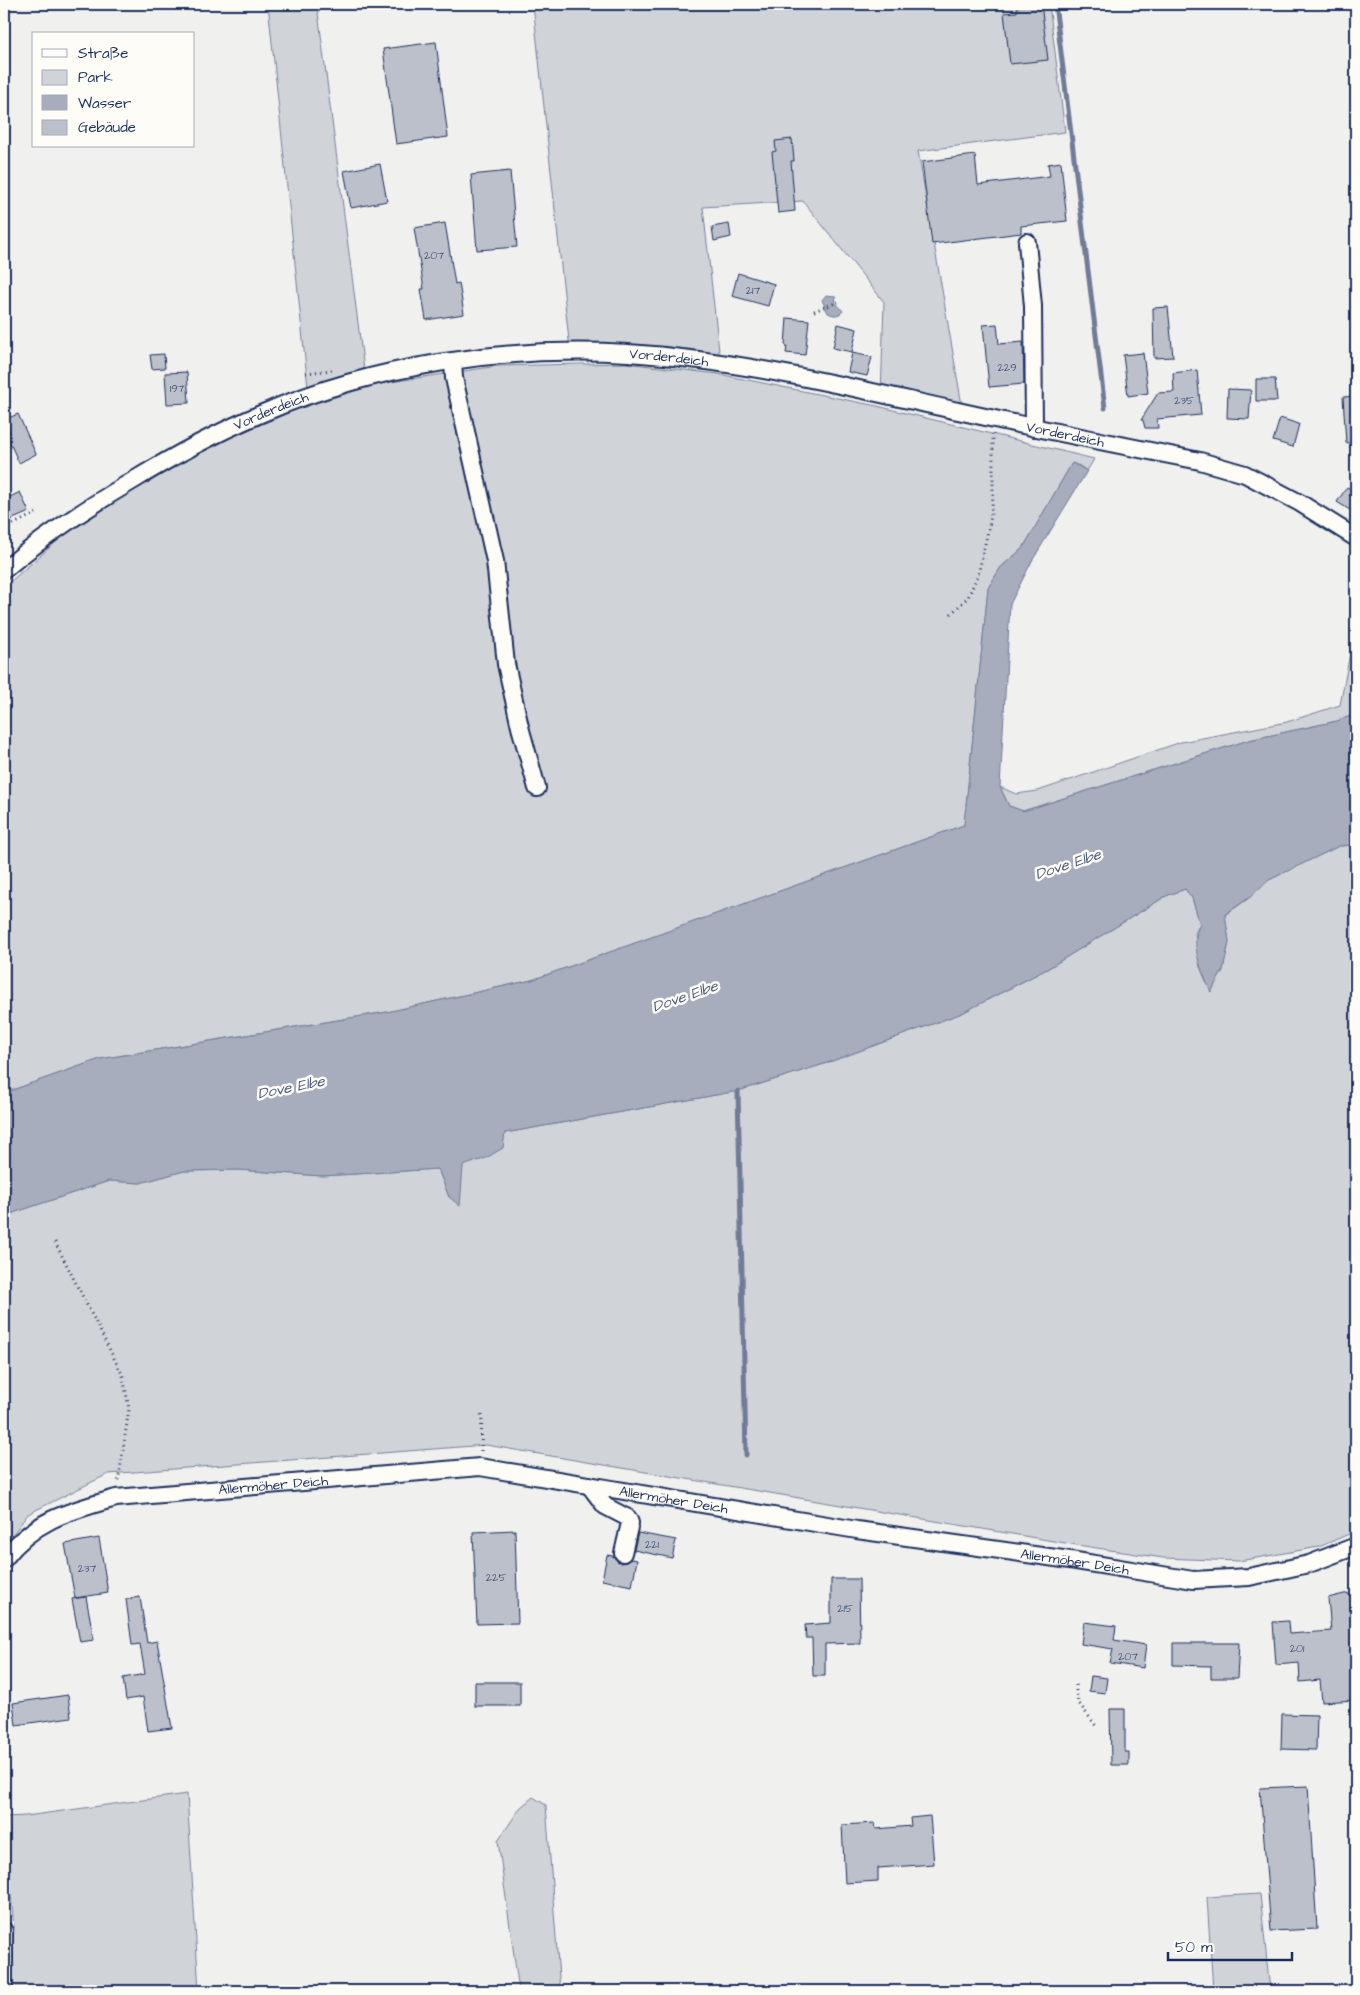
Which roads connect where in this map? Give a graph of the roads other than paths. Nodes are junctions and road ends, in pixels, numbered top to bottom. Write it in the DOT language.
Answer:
graph roads {
  1 [pos="1027,242"];
  2 [pos="453,361"];
  3 [pos="1034,428"];
  4 [pos="1356,538"];
  5 [pos="4,570"];
  6 [pos="537,788"];
  7 [pos="589,1485"];
  8 [pos="1356,1546"];
  9 [pos="623,1553"];
  10 [pos="4,1559"];
  11 [pos="4,1931"];
  12 [pos="4,1991"];
  1 -- 3 [label="street"];
  2 -- 3 [label="street, Vorderdeich"];
  2 -- 5 [label="street, Vorderdeich"];
  2 -- 6 [label="street"];
  3 -- 4 [label="street, Vorderdeich"];
  7 -- 8 [label="street, Allermöher Deich"];
  7 -- 9 [label="street"];
  7 -- 10 [label="street, Allermöher Deich"];
  11 -- 12 [label="street"];
}
